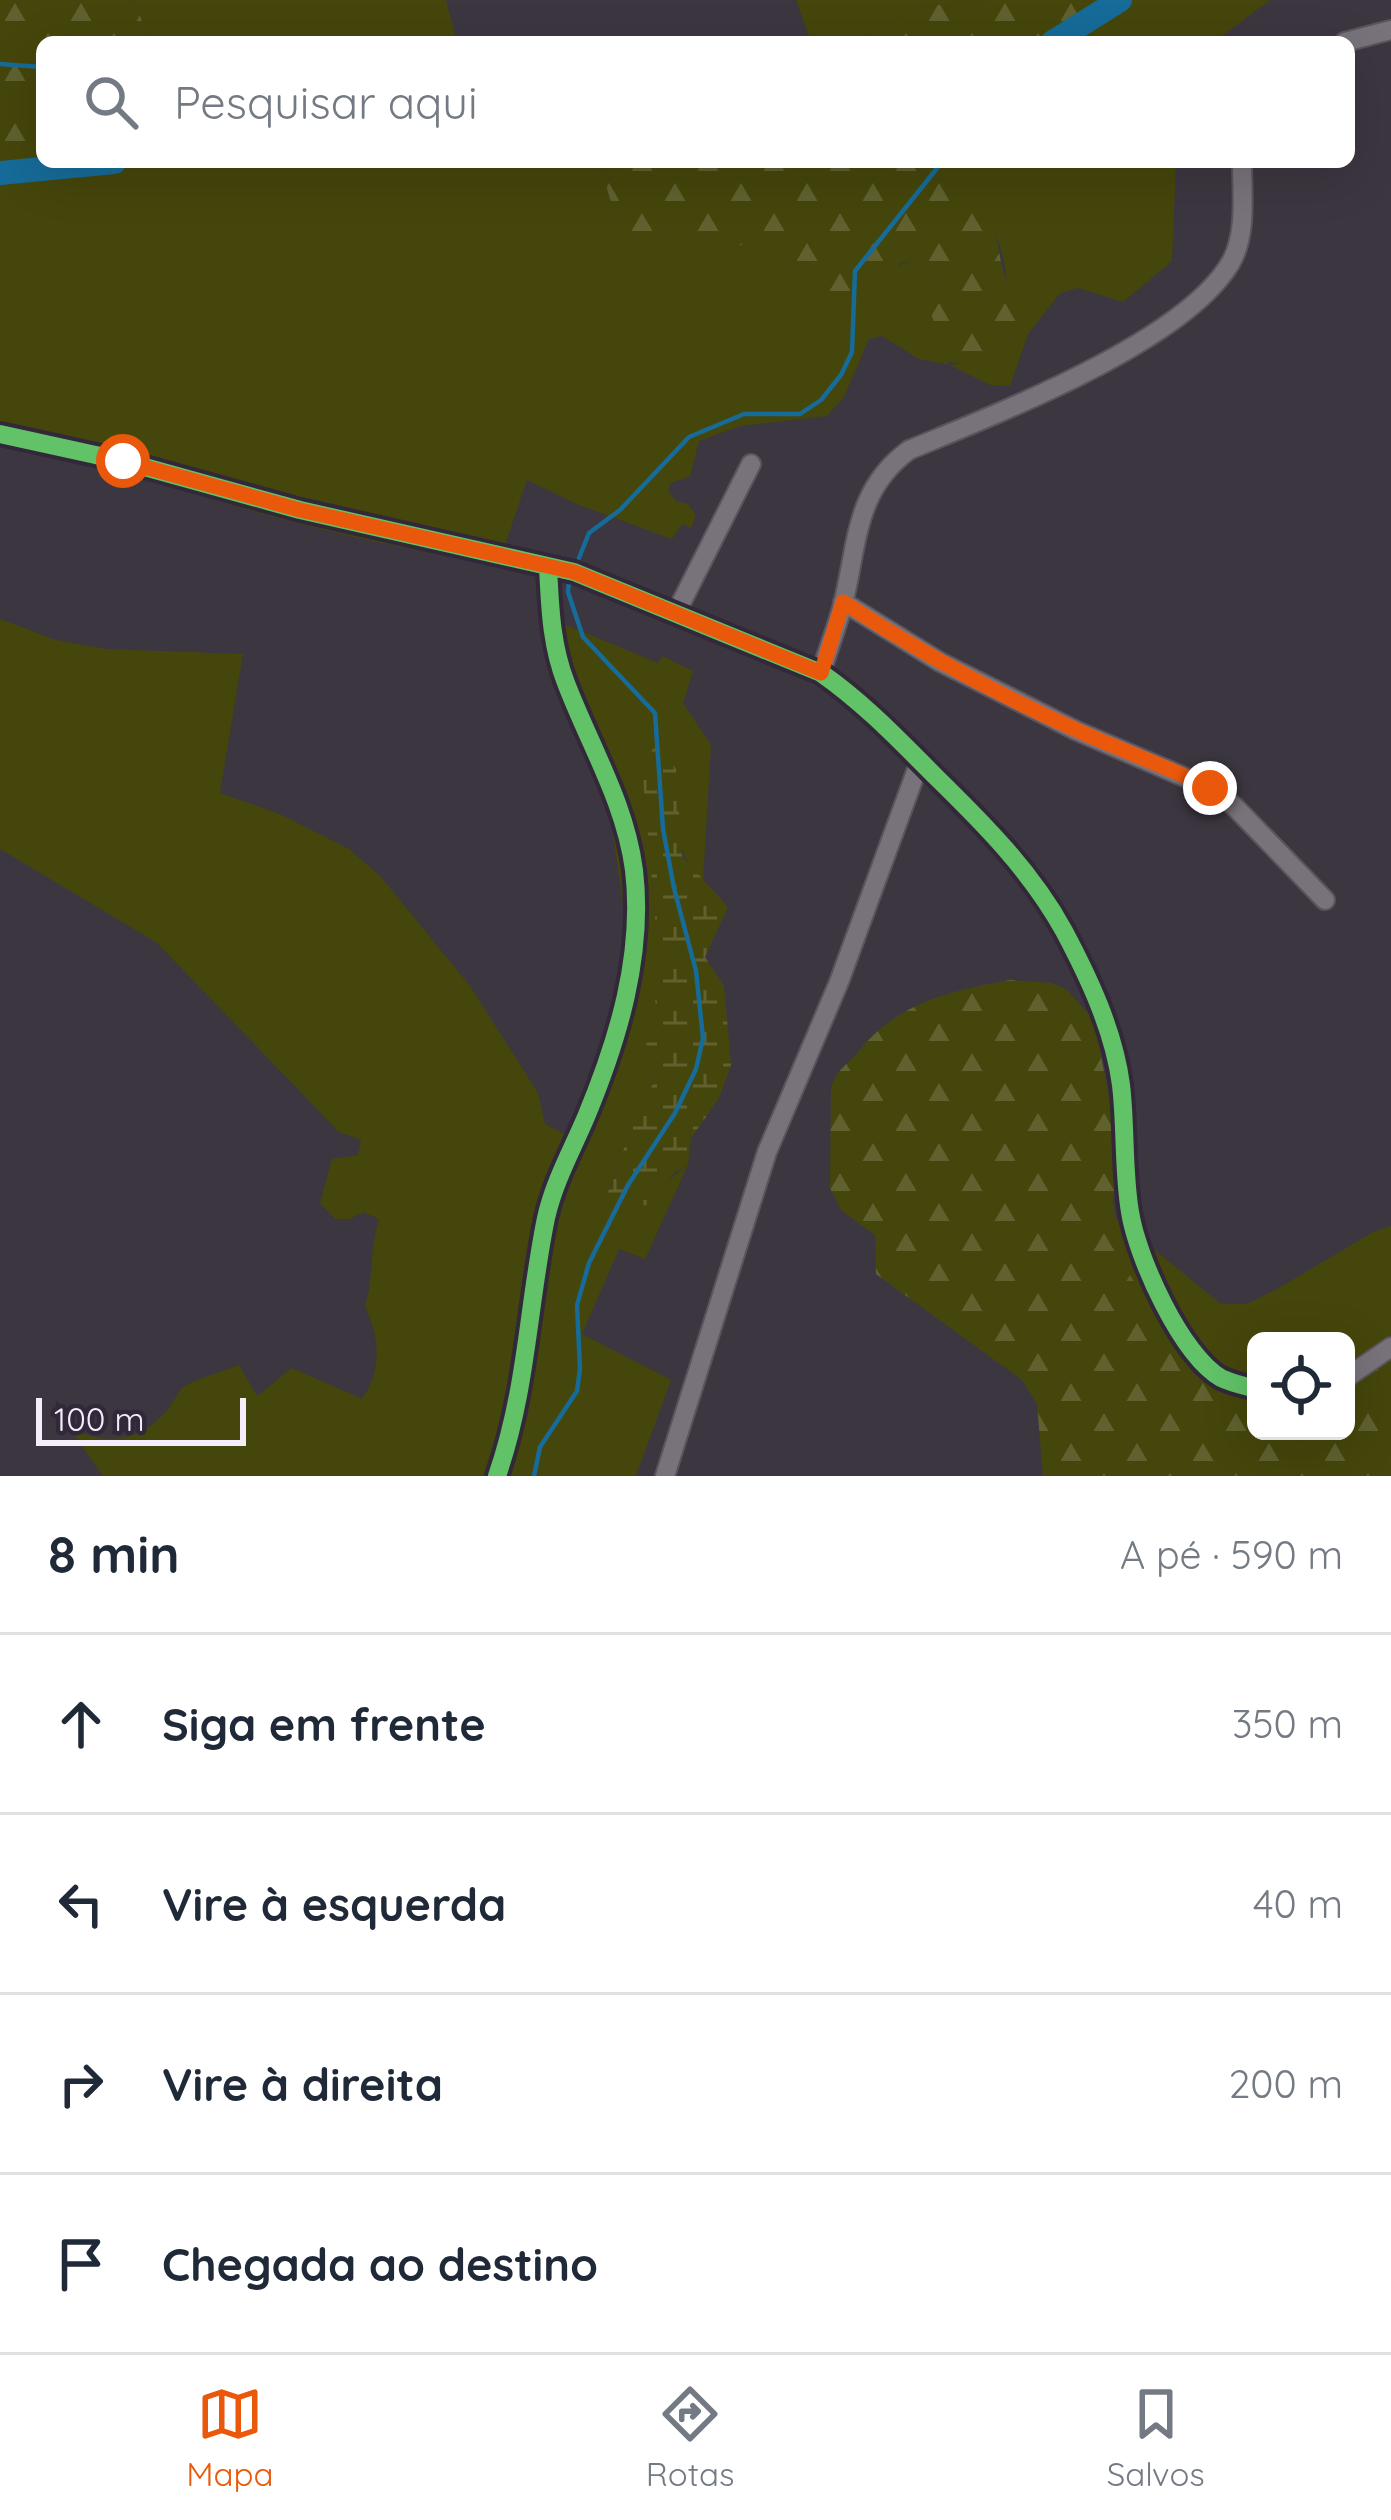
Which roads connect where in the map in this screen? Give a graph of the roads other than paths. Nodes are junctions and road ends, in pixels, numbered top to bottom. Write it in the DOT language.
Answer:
graph roads {
  1 [pos="1391,30"];
  2 [pos="1355,39"];
  3 [pos="1242,168"];
  4 [pos="0,434"];
  5 [pos="752,464"];
  6 [pos="548,567"];
  7 [pos="843,602"];
  8 [pos="676,613"];
  9 [pos="821,673"];
  10 [pos="920,761"];
  11 [pos="1325,901"];
  12 [pos="1391,1347"];
  13 [pos="1355,1372"];
  14 [pos="1247,1386"];
  15 [pos="497,1476"];
  16 [pos="665,1476"];
  1 -- 2 [label="street"];
  3 -- 7 [label="street"];
  4 -- 6 [label="street"];
  5 -- 8 [label="street"];
  6 -- 8 [label="street"];
  6 -- 15 [label="street"];
  7 -- 9 [label="street"];
  7 -- 11 [label="street"];
  8 -- 9 [label="street"];
  9 -- 10 [label="street"];
  10 -- 14 [label="street"];
  10 -- 16 [label="street"];
  12 -- 13 [label="street"];
}
